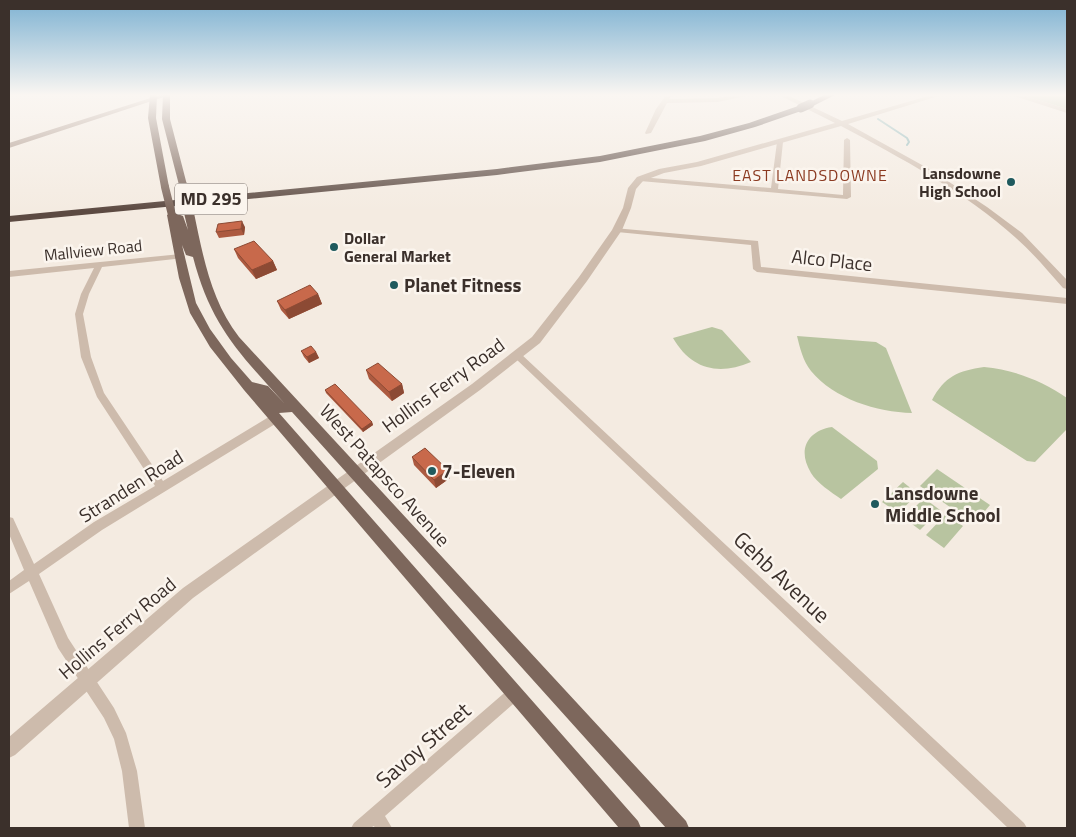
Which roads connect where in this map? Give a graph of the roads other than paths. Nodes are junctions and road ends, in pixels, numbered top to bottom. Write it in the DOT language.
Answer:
graph roads {
  1 [pos="46,133"];
  2 [pos="155,133"];
  3 [pos="170,133"];
  4 [pos="693,133"];
  5 [pos="724,133"];
  6 [pos="788,133"];
  7 [pos="810,133"];
  8 [pos="862,133"];
  9 [pos="848,140"];
  10 [pos="780,142"];
  11 [pos="9,146"];
  12 [pos="727,157"];
  13 [pos="640,179"];
  14 [pos="774,190"];
  15 [pos="9,211"];
  16 [pos="172,215"];
  17 [pos="9,219"];
  18 [pos="617,230"];
  19 [pos="198,255"];
  20 [pos="181,256"];
  21 [pos="99,265"];
  22 [pos="9,274"];
  23 [pos="1067,286"];
  24 [pos="1067,301"];
  25 [pos="518,356"];
  26 [pos="248,387"];
  27 [pos="295,407"];
  28 [pos="276,418"];
  29 [pos="354,472"];
  30 [pos="334,487"];
  31 [pos="162,488"];
  32 [pos="9,522"];
  33 [pos="32,572"];
  34 [pos="9,588"];
  35 [pos="86,680"];
  36 [pos="514,693"];
  37 [pos="9,749"];
  38 [pos="375,814"];
  39 [pos="137,828"];
  40 [pos="359,828"];
  41 [pos="384,828"];
  42 [pos="631,828"];
  43 [pos="679,828"];
  44 [pos="1019,828"];
  1 -- 11 [label="main road"];
  2 -- 16 [label="main road, bridge"];
  3 -- 19 [label="main road, West Patapsco Avenue, bridge"];
  4 -- 15 [label="highway, MD 295"];
  5 -- 17 [label="highway, MD 295"];
  6 -- 12 [label="street"];
  7 -- 10 [label="street"];
  8 -- 23 [label="street"];
  9 -- 14 [label="street"];
  10 -- 12 [label="street"];
  10 -- 14 [label="street"];
  12 -- 13 [label="street"];
  13 -- 14 [label="street"];
  13 -- 18 [label="street, Hollins Ferry Road"];
  16 -- 19 [label="main road"];
  16 -- 20 [label="main road"];
  18 -- 24 [label="street, Alco Place"];
  18 -- 25 [label="street, Hollins Ferry Road"];
  19 -- 27 [label="main road, West Patapsco Avenue"];
  20 -- 21 [label="street, Mallview Road"];
  20 -- 26 [label="main road"];
  21 -- 22 [label="street, Mallview Road"];
  21 -- 31 [label="street"];
  25 -- 29 [label="street, Hollins Ferry Road"];
  25 -- 44 [label="street, Gehb Avenue"];
  26 -- 27 [label="main road"];
  26 -- 28 [label="main road"];
  27 -- 29 [label="main road, West Patapsco Avenue"];
  28 -- 30 [label="main road"];
  28 -- 31 [label="street, Stranden Road"];
  29 -- 30 [label="street, Hollins Ferry Road"];
  29 -- 43 [label="main road, West Patapsco Avenue"];
  30 -- 35 [label="street, Hollins Ferry Road"];
  30 -- 36 [label="main road"];
  31 -- 33 [label="street, Stranden Road"];
  32 -- 33 [label="street"];
  33 -- 34 [label="street, Stranden Road"];
  33 -- 35 [label="street"];
  35 -- 37 [label="street, Hollins Ferry Road"];
  35 -- 39 [label="street"];
  36 -- 38 [label="street, Savoy Street"];
  36 -- 42 [label="main road"];
  38 -- 40 [label="street, Savoy Street"];
  38 -- 41 [label="street"];
}
